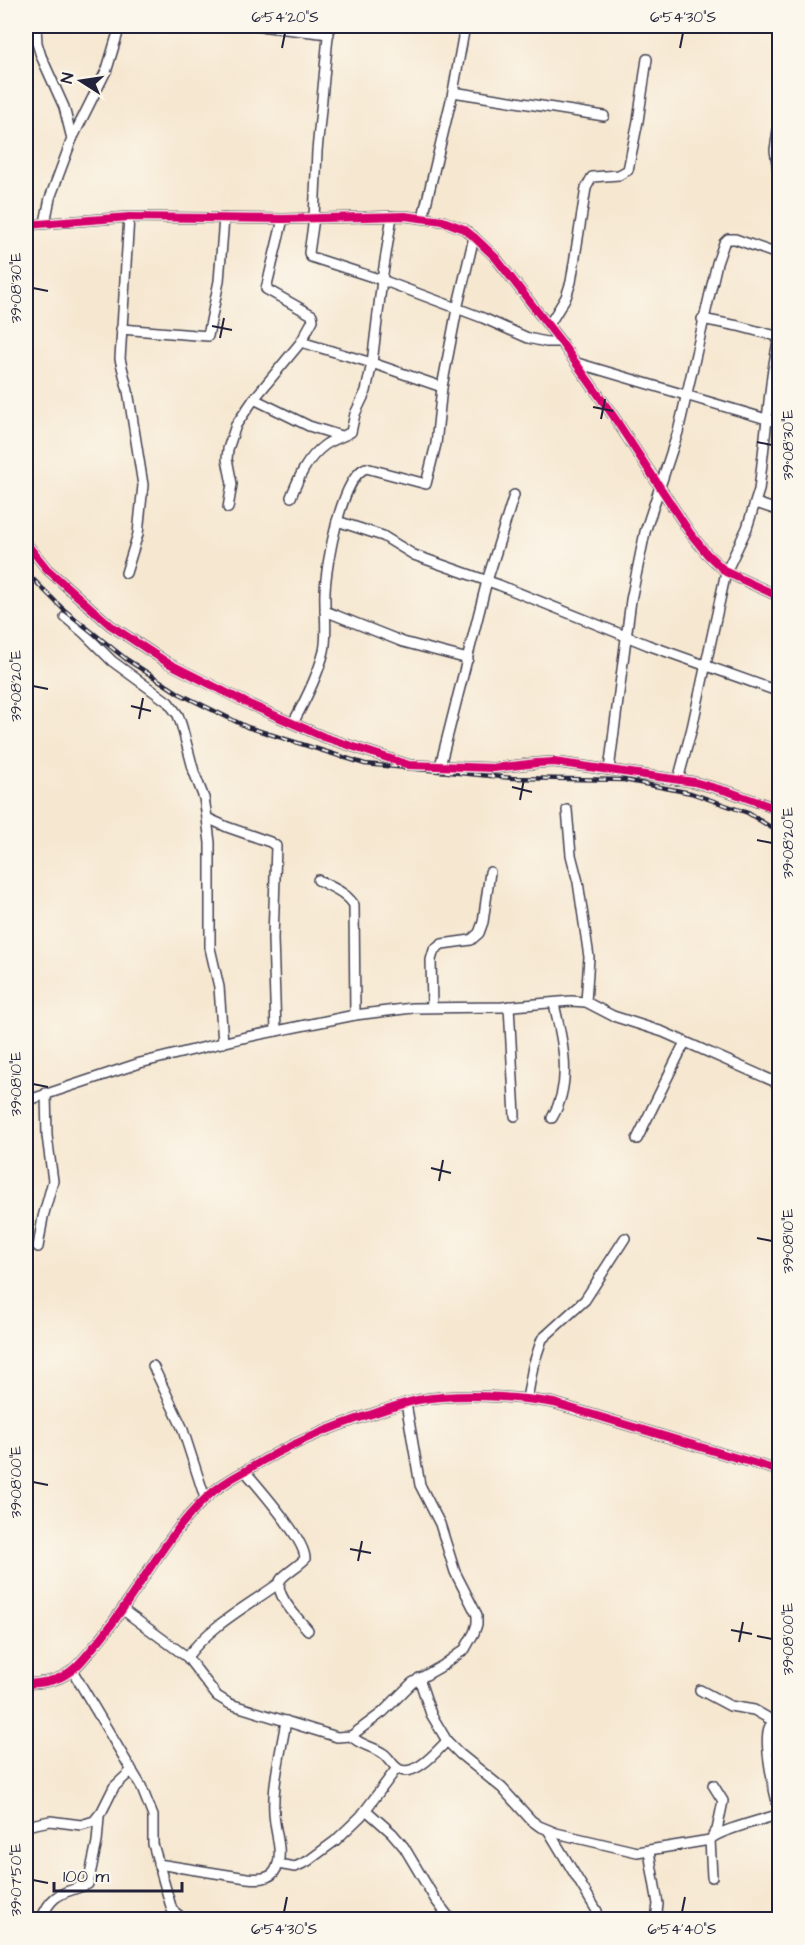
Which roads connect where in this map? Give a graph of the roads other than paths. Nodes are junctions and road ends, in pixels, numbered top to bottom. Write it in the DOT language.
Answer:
graph roads {
  1 [pos="36,26"];
  2 [pos="120,26"];
  3 [pos="259,26"];
  4 [pos="465,26"];
  5 [pos="329,30"];
  6 [pos="647,59"];
  7 [pos="453,92"];
  8 [pos="604,116"];
  9 [pos="780,117"];
  10 [pos="72,139"];
  11 [pos="780,184"];
  12 [pos="392,216"];
  13 [pos="129,217"];
  14 [pos="423,217"];
  15 [pos="224,218"];
  16 [pos="314,218"];
  17 [pos="283,219"];
  18 [pos="45,223"];
  19 [pos="26,225"];
  20 [pos="474,237"];
  21 [pos="780,255"];
  22 [pos="382,280"];
  23 [pos="457,309"];
  24 [pos="702,319"];
  25 [pos="549,325"];
  26 [pos="121,329"];
  27 [pos="779,334"];
  28 [pos="301,342"];
  29 [pos="561,342"];
  30 [pos="372,363"];
  31 [pos="577,363"];
  32 [pos="442,387"];
  33 [pos="686,395"];
  34 [pos="254,399"];
  35 [pos="766,419"];
  36 [pos="780,423"];
  37 [pos="341,436"];
  38 [pos="660,488"];
  39 [pos="514,495"];
  40 [pos="291,497"];
  41 [pos="756,503"];
  42 [pos="228,508"];
  43 [pos="780,511"];
  44 [pos="337,521"];
  45 [pos="26,543"];
  46 [pos="726,572"];
  47 [pos="126,573"];
  48 [pos="486,581"];
  49 [pos="780,597"];
  50 [pos="325,611"];
  51 [pos="65,617"];
  52 [pos="626,636"];
  53 [pos="468,658"];
  54 [pos="706,664"];
  55 [pos="780,692"];
  56 [pos="293,723"];
  57 [pos="440,766"];
  58 [pos="609,770"];
  59 [pos="678,780"];
  60 [pos="567,810"];
  61 [pos="780,810"];
  62 [pos="207,818"];
  63 [pos="490,872"];
  64 [pos="318,880"];
  65 [pos="586,1002"];
  66 [pos="554,1004"];
  67 [pos="509,1006"];
  68 [pos="432,1007"];
  69 [pos="355,1015"];
  70 [pos="276,1031"];
  71 [pos="685,1042"];
  72 [pos="223,1043"];
  73 [pos="780,1084"];
  74 [pos="46,1093"];
  75 [pos="26,1101"];
  76 [pos="515,1116"];
  77 [pos="552,1118"];
  78 [pos="637,1139"];
  79 [pos="625,1238"];
  80 [pos="38,1247"];
  81 [pos="153,1366"];
  82 [pos="526,1399"];
  83 [pos="406,1403"];
  84 [pos="245,1471"];
  85 [pos="780,1471"];
  86 [pos="205,1498"];
  87 [pos="278,1584"];
  88 [pos="123,1610"];
  89 [pos="308,1630"];
  90 [pos="187,1657"];
  91 [pos="72,1670"];
  92 [pos="419,1678"];
  93 [pos="26,1684"];
  94 [pos="700,1690"];
  95 [pos="777,1720"];
  96 [pos="286,1721"];
  97 [pos="351,1736"];
  98 [pos="447,1741"];
  99 [pos="397,1768"];
  100 [pos="132,1770"];
  101 [pos="713,1785"];
  102 [pos="366,1810"];
  103 [pos="780,1813"];
  104 [pos="99,1817"];
  105 [pos="26,1826"];
  106 [pos="548,1830"];
  107 [pos="711,1838"];
  108 [pos="649,1852"];
  109 [pos="158,1864"];
  110 [pos="278,1864"];
  111 [pos="712,1877"];
  112 [pos="41,1920"];
  113 [pos="185,1920"];
  114 [pos="451,1920"];
  115 [pos="598,1920"];
  116 [pos="656,1920"];
  1 -- 10 [label="street"];
  2 -- 10 [label="street"];
  3 -- 5 [label="street"];
  4 -- 7 [label="street"];
  5 -- 16 [label="street"];
  6 -- 25 [label="street"];
  7 -- 8 [label="street"];
  7 -- 14 [label="street"];
  9 -- 11 [label="street"];
  10 -- 18 [label="street"];
  12 -- 14 [label="street"];
  12 -- 16 [label="street"];
  12 -- 22 [label="street"];
  13 -- 15 [label="street"];
  13 -- 18 [label="street"];
  13 -- 26 [label="street"];
  14 -- 20 [label="street"];
  15 -- 17 [label="street"];
  15 -- 26 [label="street"];
  16 -- 17 [label="street"];
  16 -- 22 [label="street"];
  17 -- 28 [label="street"];
  18 -- 19 [label="street"];
  20 -- 23 [label="street"];
  20 -- 25 [label="street"];
  21 -- 24 [label="street"];
  22 -- 23 [label="street"];
  22 -- 30 [label="street"];
  23 -- 29 [label="street"];
  23 -- 32 [label="street"];
  24 -- 27 [label="street"];
  24 -- 33 [label="street"];
  25 -- 29 [label="street"];
  26 -- 47 [label="street"];
  27 -- 35 [label="street"];
  28 -- 30 [label="street"];
  28 -- 34 [label="street"];
  29 -- 31 [label="street"];
  30 -- 32 [label="street"];
  30 -- 37 [label="street"];
  31 -- 33 [label="street"];
  31 -- 38 [label="street"];
  32 -- 44 [label="street"];
  33 -- 35 [label="street"];
  33 -- 38 [label="street"];
  34 -- 37 [label="street"];
  34 -- 42 [label="street"];
  35 -- 36 [label="street"];
  35 -- 41 [label="street"];
  37 -- 40 [label="street"];
  38 -- 46 [label="street"];
  38 -- 52 [label="street"];
  39 -- 48 [label="street"];
  41 -- 43 [label="street"];
  41 -- 46 [label="street"];
  44 -- 48 [label="street"];
  44 -- 50 [label="street"];
  45 -- 56 [label="street"];
  46 -- 49 [label="street"];
  46 -- 54 [label="street"];
  48 -- 52 [label="street"];
  48 -- 53 [label="street"];
  50 -- 53 [label="street"];
  50 -- 56 [label="street"];
  51 -- 62 [label="street"];
  52 -- 54 [label="street"];
  52 -- 58 [label="street"];
  53 -- 57 [label="street"];
  54 -- 55 [label="street"];
  54 -- 59 [label="street"];
  56 -- 57 [label="street"];
  57 -- 58 [label="street"];
  58 -- 59 [label="street"];
  59 -- 61 [label="street"];
  60 -- 65 [label="street"];
  62 -- 70 [label="street"];
  62 -- 72 [label="street"];
  63 -- 68 [label="street"];
  64 -- 69 [label="street"];
  65 -- 66 [label="street"];
  65 -- 71 [label="street"];
  66 -- 67 [label="street"];
  66 -- 77 [label="street"];
  67 -- 68 [label="street"];
  67 -- 76 [label="street"];
  68 -- 69 [label="street"];
  69 -- 70 [label="street"];
  70 -- 72 [label="street"];
  71 -- 73 [label="street"];
  71 -- 78 [label="street"];
  72 -- 74 [label="street"];
  74 -- 75 [label="street"];
  74 -- 80 [label="street"];
  79 -- 82 [label="street"];
  81 -- 86 [label="street"];
  82 -- 83 [label="street"];
  82 -- 85 [label="street"];
  83 -- 84 [label="street"];
  83 -- 92 [label="street"];
  84 -- 86 [label="street"];
  84 -- 87 [label="street"];
  86 -- 88 [label="street"];
  87 -- 89 [label="street"];
  87 -- 90 [label="street"];
  88 -- 90 [label="street"];
  88 -- 91 [label="street"];
  90 -- 96 [label="street"];
  91 -- 93 [label="street"];
  91 -- 100 [label="street"];
  92 -- 97 [label="street"];
  92 -- 98 [label="street"];
  94 -- 95 [label="street"];
  95 -- 103 [label="street"];
  96 -- 97 [label="street"];
  96 -- 110 [label="street"];
  97 -- 99 [label="street"];
  98 -- 99 [label="street"];
  98 -- 106 [label="street"];
  99 -- 102 [label="street"];
  100 -- 104 [label="street"];
  100 -- 109 [label="street"];
  101 -- 107 [label="street"];
  102 -- 110 [label="street"];
  102 -- 114 [label="street"];
  103 -- 107 [label="street"];
  104 -- 105 [label="street"];
  104 -- 112 [label="street"];
  106 -- 108 [label="street"];
  106 -- 115 [label="street"];
  107 -- 108 [label="street"];
  107 -- 111 [label="street"];
  108 -- 116 [label="street"];
  109 -- 110 [label="street"];
  109 -- 113 [label="street"];
}
